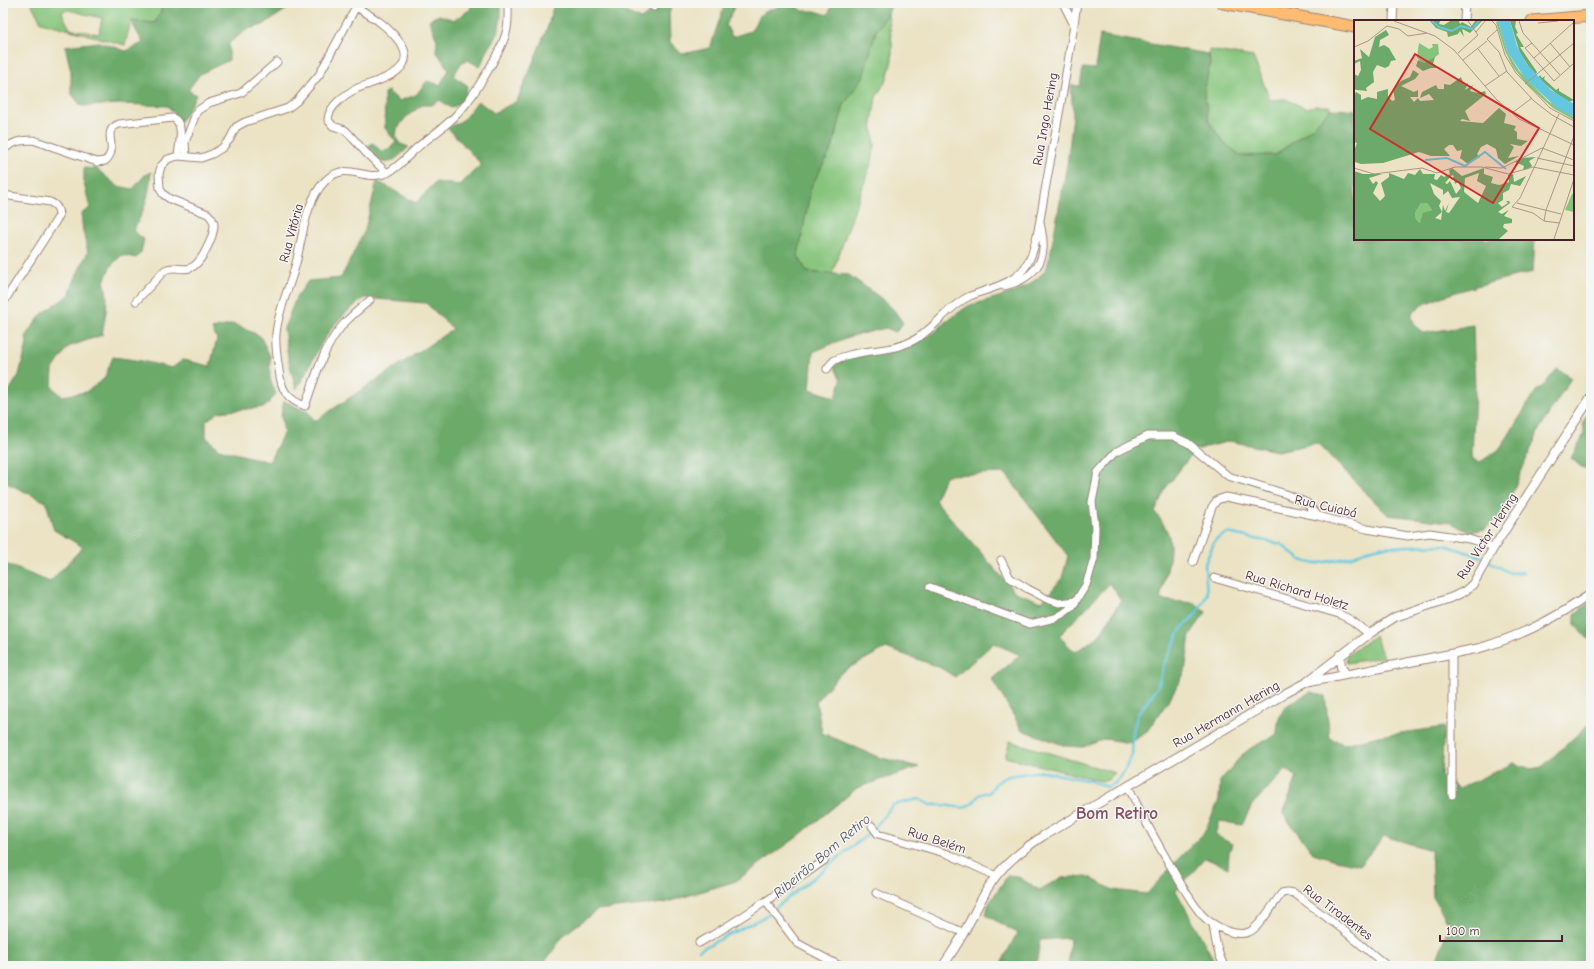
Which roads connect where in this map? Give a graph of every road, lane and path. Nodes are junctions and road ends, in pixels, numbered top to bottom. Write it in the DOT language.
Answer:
graph roads {
  1 [pos="508,3"];
  2 [pos="1063,3"];
  3 [pos="1077,3"];
  4 [pos="1223,3"];
  5 [pos="1394,3"];
  6 [pos="1465,3"];
  7 [pos="357,5"];
  8 [pos="1262,7"];
  9 [pos="1591,16"];
  10 [pos="1393,20"];
  11 [pos="1464,20"];
  12 [pos="1544,20"];
  13 [pos="1074,25"];
  14 [pos="1354,28"];
  15 [pos="276,62"];
  16 [pos="3,150"];
  17 [pos="182,156"];
  18 [pos="387,173"];
  19 [pos="3,195"];
  20 [pos="1040,217"];
  21 [pos="998,287"];
  22 [pos="370,300"];
  23 [pos="136,301"];
  24 [pos="3,303"];
  25 [pos="827,369"];
  26 [pos="1591,397"];
  27 [pos="1318,516"];
  28 [pos="1494,547"];
  29 [pos="1001,560"];
  30 [pos="1193,562"];
  31 [pos="1214,578"];
  32 [pos="930,587"];
  33 [pos="1591,594"];
  34 [pos="1076,601"];
  35 [pos="1369,634"];
  36 [pos="1452,654"];
  37 [pos="1340,655"];
  38 [pos="1346,674"];
  39 [pos="1305,683"];
  40 [pos="1128,786"];
  41 [pos="1452,796"];
  42 [pos="872,826"];
  43 [pos="825,860"];
  44 [pos="996,876"];
  45 [pos="876,893"];
  46 [pos="766,902"];
  47 [pos="1213,924"];
  48 [pos="964,933"];
  49 [pos="699,943"];
  50 [pos="840,966"];
  51 [pos="943,966"];
  52 [pos="1224,966"];
  53 [pos="1387,966"];
  1 -- 18 [label="street"];
  2 -- 13 [label="street"];
  3 -- 13 [label="street, Rua Ingo Hering"];
  4 -- 8 [label="main road"];
  5 -- 10 [label="street"];
  6 -- 11 [label="street"];
  7 -- 17 [label="street"];
  7 -- 18 [label="street"];
  8 -- 14 [label="main road"];
  9 -- 12 [label="main road"];
  13 -- 20 [label="street, Rua Ingo Hering"];
  15 -- 17 [label="street"];
  16 -- 17 [label="street"];
  17 -- 23 [label="street"];
  18 -- 22 [label="street, Rua Vitória"];
  19 -- 24 [label="street"];
  20 -- 21 [label="street, Rua Ingo Hering"];
  20 -- 21 [label="street, Rua Ingo Hering"];
  21 -- 25 [label="street, Rua Ingo Hering"];
  26 -- 28 [label="street, Rua Victor Hering"];
  27 -- 28 [label="street, Rua Cuiabá"];
  27 -- 30 [label="street, Rua Cuiabá"];
  27 -- 34 [label="street"];
  28 -- 35 [label="street, Rua Victor Hering"];
  29 -- 34 [label="street"];
  31 -- 35 [label="street, Rua Richard Holetz"];
  32 -- 34 [label="street"];
  33 -- 36 [label="street, Rua Hermann Hering"];
  35 -- 37 [label="street, Rua Victor Hering"];
  36 -- 38 [label="street, Rua Hermann Hering"];
  36 -- 41 [label="street"];
  37 -- 38 [label="street"];
  37 -- 39 [label="street, Rua Victor Hering"];
  38 -- 39 [label="street, Rua Hermann Hering"];
  39 -- 40 [label="street, Rua Hermann Hering"];
  40 -- 44 [label="street, Rua Hermann Hering"];
  40 -- 47 [label="street, Rua Tiradentes"];
  42 -- 44 [label="street, Rua Belém"];
  43 -- 46 [label="street"];
  44 -- 48 [label="street, Rua Hermann Hering"];
  45 -- 48 [label="street"];
  46 -- 49 [label="street"];
  46 -- 50 [label="street"];
  47 -- 52 [label="street"];
  47 -- 53 [label="street, Rua Tiradentes"];
  48 -- 51 [label="street, Rua Hermann Hering"];
}
